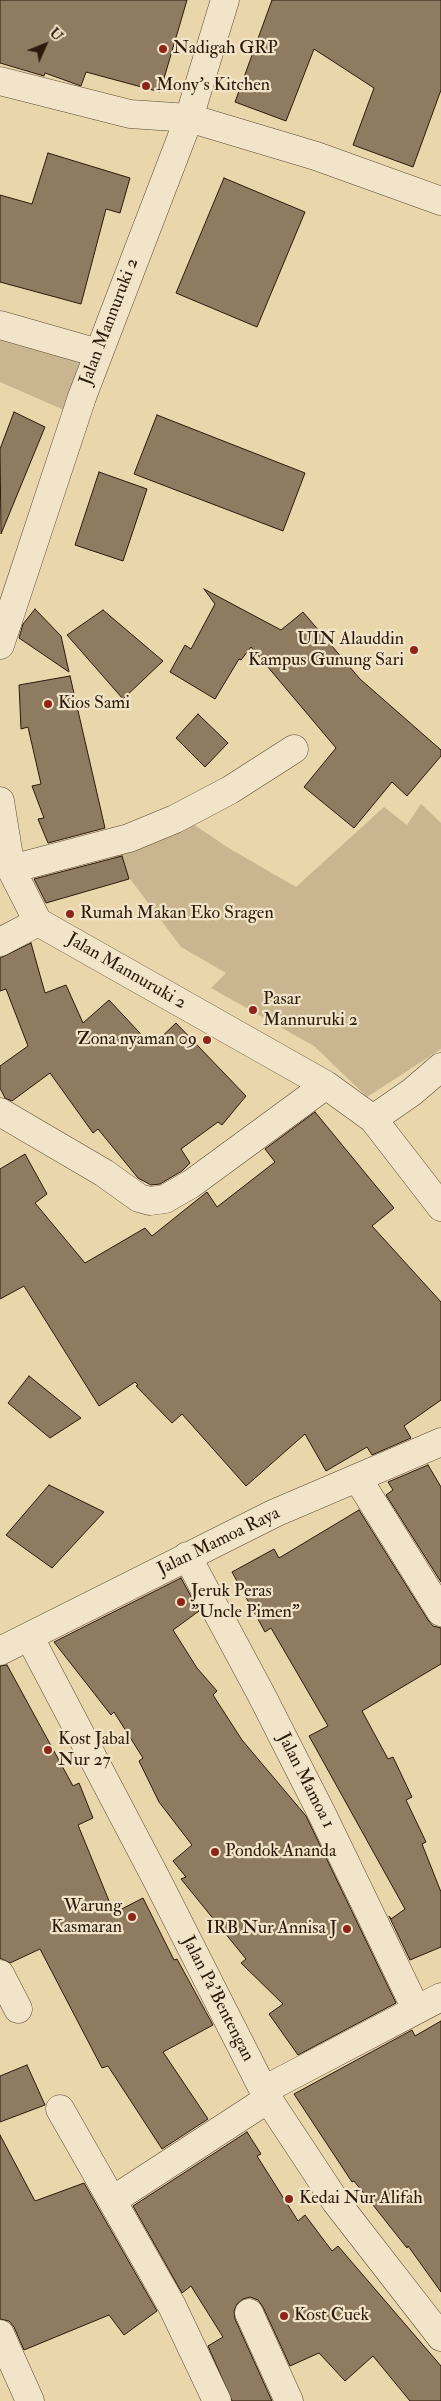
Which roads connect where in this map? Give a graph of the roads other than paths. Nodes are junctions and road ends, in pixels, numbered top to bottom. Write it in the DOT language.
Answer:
graph roads {
  1 [pos="226,0"];
  2 [pos="0,81"];
  3 [pos="189,118"];
  4 [pos="441,201"];
  5 [pos="0,325"];
  6 [pos="98,353"];
  7 [pos="0,645"];
  8 [pos="294,749"];
  9 [pos="0,801"];
  10 [pos="11,869"];
  11 [pos="38,922"];
  12 [pos="0,942"];
  13 [pos="441,1067"];
  14 [pos="326,1085"];
  15 [pos="0,1112"];
  16 [pos="373,1120"];
  17 [pos="441,1207"];
  18 [pos="441,1442"];
  19 [pos="358,1479"];
  20 [pos="187,1556"];
  21 [pos="441,1612"];
  22 [pos="30,1638"];
  23 [pos="0,1651"];
  24 [pos="0,1974"];
  25 [pos="441,1997"];
  26 [pos="18,2009"];
  27 [pos="416,2009"];
  28 [pos="266,2095"];
  29 [pos="60,2109"];
  30 [pos="113,2200"];
  31 [pos="249,2313"];
  32 [pos="0,2334"];
  33 [pos="441,2337"];
  34 [pos="30,2401"];
  35 [pos="217,2401"];
  36 [pos="289,2401"];
  1 -- 3 [label="street, Jalan Mannuruki 2"];
  2 -- 3 [label="street"];
  3 -- 4 [label="street"];
  3 -- 6 [label="street, Jalan Mannuruki 2"];
  5 -- 6 [label="street"];
  6 -- 7 [label="street, Jalan Mannuruki 2"];
  8 -- 10 [label="street"];
  9 -- 10 [label="street"];
  10 -- 11 [label="street"];
  11 -- 12 [label="street"];
  11 -- 14 [label="street, Jalan Mannuruki 2"];
  13 -- 16 [label="street"];
  14 -- 15 [label="street"];
  14 -- 16 [label="street, Jalan Mannuruki 2"];
  16 -- 17 [label="street, Jalan Mannuruki 2"];
  18 -- 19 [label="street, Jalan Mamoa Raya"];
  19 -- 20 [label="street, Jalan Mamoa Raya"];
  19 -- 21 [label="street"];
  20 -- 22 [label="street, Jalan Mamoa Raya"];
  20 -- 27 [label="street, Jalan Mamoa 1"];
  22 -- 23 [label="street, Jalan Mamoa Raya"];
  22 -- 28 [label="street, Jalan Pa'Bentengan"];
  24 -- 26 [label="street"];
  25 -- 27 [label="street"];
  27 -- 28 [label="street"];
  28 -- 30 [label="street"];
  28 -- 33 [label="street, Jalan Pa'Bentengan"];
  29 -- 30 [label="street"];
  30 -- 35 [label="street"];
  31 -- 36 [label="street"];
  32 -- 34 [label="street"];
}
